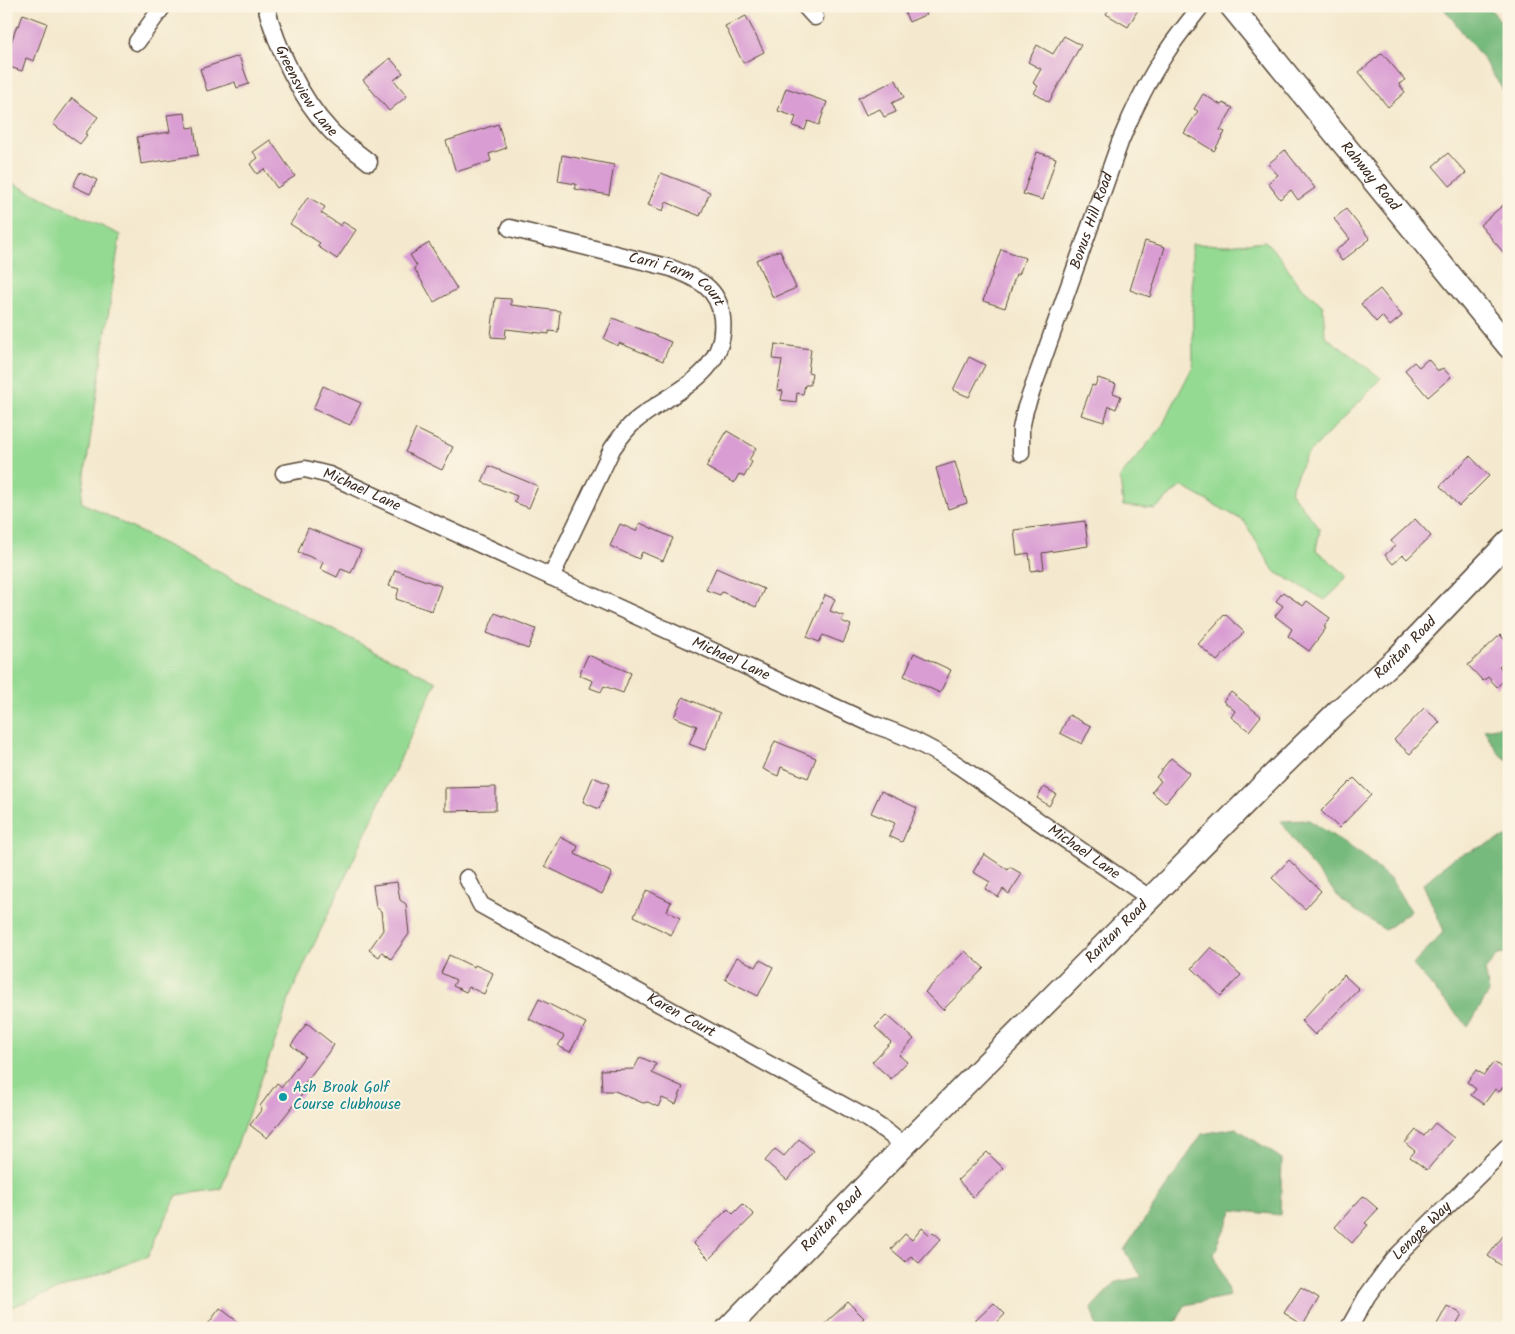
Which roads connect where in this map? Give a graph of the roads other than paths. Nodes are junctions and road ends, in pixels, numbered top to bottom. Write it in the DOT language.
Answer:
graph roads {
  1 [pos="163,6"];
  2 [pos="266,6"];
  3 [pos="1201,6"];
  4 [pos="1232,6"];
  5 [pos="137,42"];
  6 [pos="369,162"];
  7 [pos="510,228"];
  8 [pos="1509,347"];
  9 [pos="1020,453"];
  10 [pos="284,474"];
  11 [pos="1509,541"];
  12 [pos="551,577"];
  13 [pos="467,878"];
  14 [pos="1151,899"];
  15 [pos="1509,1145"];
  16 [pos="904,1146"];
  17 [pos="728,1328"];
  18 [pos="1349,1328"];
  1 -- 5 [label="street"];
  2 -- 6 [label="street, Greensview Lane"];
  3 -- 9 [label="street, Bonus Hill Road"];
  4 -- 8 [label="street, Rahway Road"];
  7 -- 12 [label="street, Carri Farm Court"];
  10 -- 12 [label="street, Michael Lane"];
  11 -- 14 [label="street, Raritan Road"];
  12 -- 14 [label="street, Michael Lane"];
  13 -- 16 [label="street, Karen Court"];
  14 -- 16 [label="street, Raritan Road"];
  15 -- 18 [label="street, Lenape Way"];
  16 -- 17 [label="street, Raritan Road"];
}
